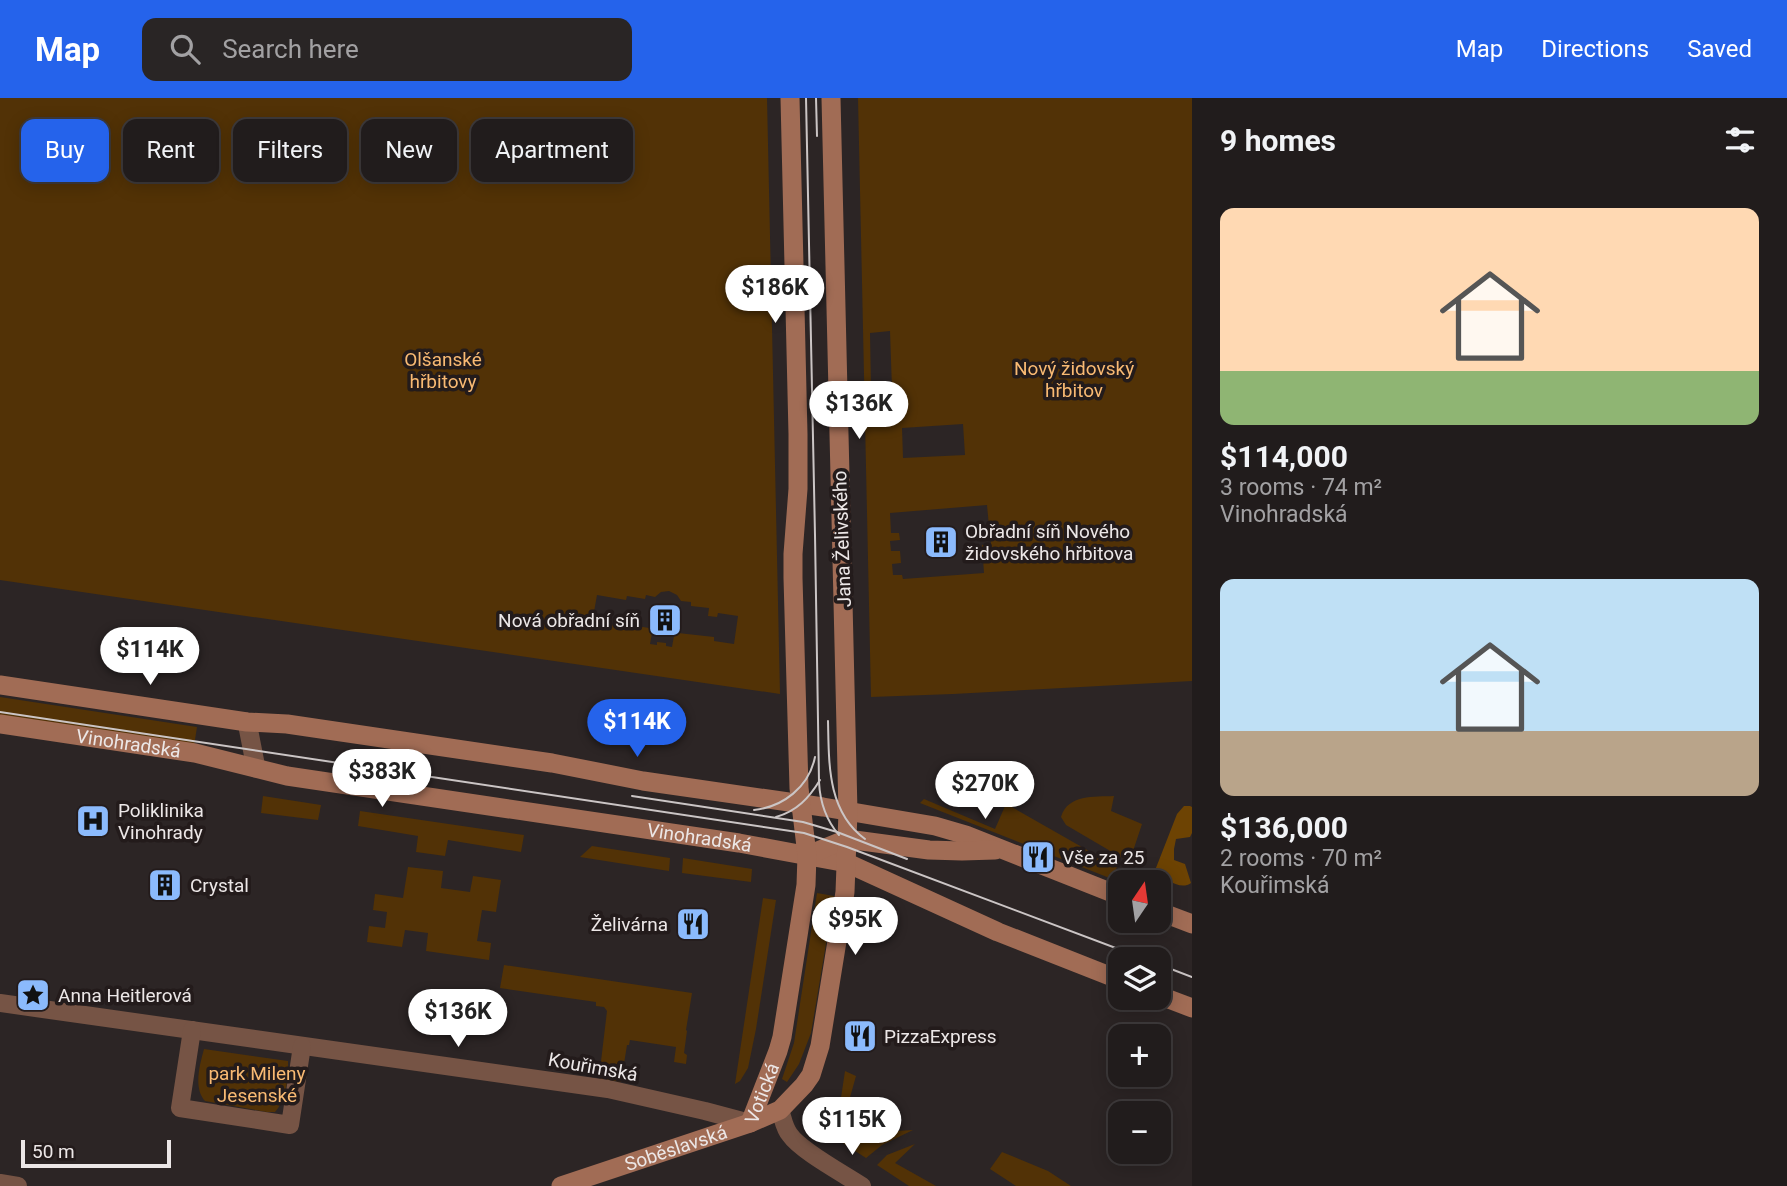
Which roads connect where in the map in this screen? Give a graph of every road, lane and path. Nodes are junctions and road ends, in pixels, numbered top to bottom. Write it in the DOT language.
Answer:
graph roads {
  1 [pos="790,98"];
  2 [pos="831,98"];
  3 [pos="0,685"];
  4 [pos="247,722"];
  5 [pos="0,724"];
  6 [pos="256,768"];
  7 [pos="801,804"];
  8 [pos="848,811"];
  9 [pos="848,839"];
  10 [pos="1002,850"];
  11 [pos="807,855"];
  12 [pos="847,863"];
  13 [pos="1108,891"];
  14 [pos="1171,916"];
  15 [pos="1192,924"];
  16 [pos="1108,975"];
  17 [pos="1171,1000"];
  18 [pos="0,1003"];
  19 [pos="1192,1009"];
  20 [pos="192,1030"];
  21 [pos="302,1046"];
  22 [pos="780,1110"];
  23 [pos="750,1123"];
  24 [pos="0,1183"];
  25 [pos="18,1186"];
  26 [pos="561,1186"];
  27 [pos="862,1186"];
  1 -- 7 [label="main road"];
  2 -- 8 [label="main road, Jana Želivského"];
  3 -- 4 [label="main road, Vinohradská"];
  4 -- 6 [label="street"];
  4 -- 7 [label="main road, Vinohradská"];
  5 -- 6 [label="main road, Vinohradská"];
  6 -- 11 [label="main road, Vinohradská"];
  7 -- 8 [label="main road, Vinohradská"];
  7 -- 11 [label="main road, Votická"];
  8 -- 9 [label="main road, Jana Želivského"];
  8 -- 10 [label="main road, Vinohradská"];
  9 -- 10 [label="main road"];
  9 -- 11 [label="main road"];
  9 -- 12 [label="main road, Votická"];
  10 -- 13 [label="main road, Vinohradská"];
  11 -- 12 [label="main road, Vinohradská"];
  11 -- 23 [label="main road, Votická"];
  12 -- 16 [label="main road, Vinohradská"];
  12 -- 22 [label="main road, Votická"];
  14 -- 15 [label="main road"];
  17 -- 19 [label="main road"];
  18 -- 20 [label="street, Kouřimská"];
  20 -- 21 [label="street, Kouřimská"];
  20 -- 21 [label="street"];
  21 -- 23 [label="street, Kouřimská"];
  22 -- 23 [label="main road, Votická"];
  22 -- 27 [label="street"];
  23 -- 26 [label="main road, Soběslavská"];
  24 -- 25 [label="street"];
}
